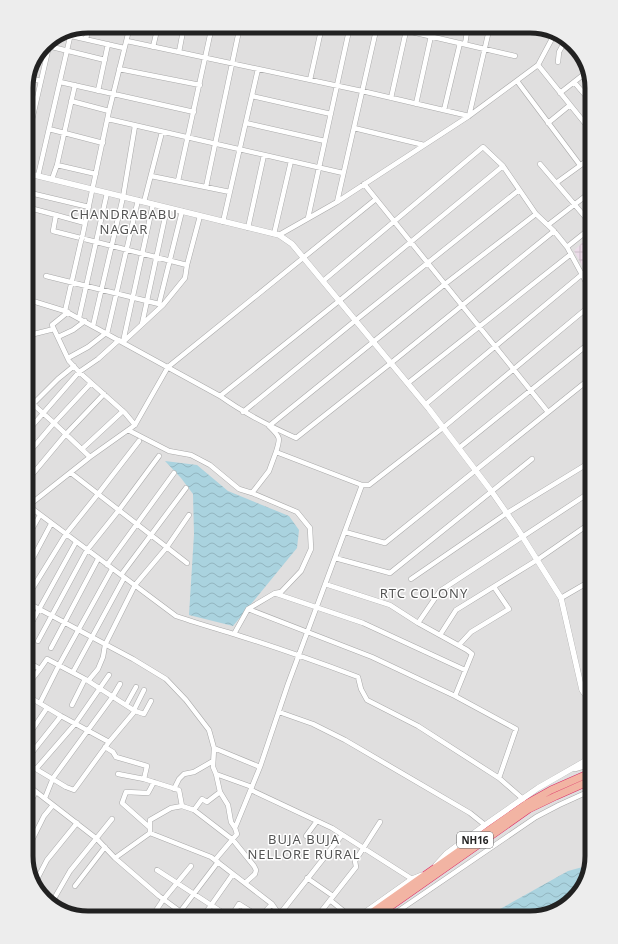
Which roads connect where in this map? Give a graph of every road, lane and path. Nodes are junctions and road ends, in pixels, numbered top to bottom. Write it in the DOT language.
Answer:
graph roads {
  1 [pos="87,33"];
  2 [pos="129,33"];
  3 [pos="156,33"];
  4 [pos="183,33"];
  5 [pos="211,33"];
  6 [pos="238,33"];
  7 [pos="320,33"];
  8 [pos="348,33"];
  9 [pos="375,33"];
  10 [pos="406,33"];
  11 [pos="416,33"];
  12 [pos="466,33"];
  13 [pos="488,33"];
  14 [pos="72,36"];
  15 [pos="431,36"];
  16 [pos="69,37"];
  17 [pos="552,38"];
  18 [pos="86,39"];
  19 [pos="127,41"];
  20 [pos="108,44"];
  21 [pos="462,44"];
  22 [pos="563,44"];
  23 [pos="53,46"];
  24 [pos="153,47"];
  25 [pos="124,48"];
  26 [pos="485,49"];
  27 [pos="67,51"];
  28 [pos="179,52"];
  29 [pos="46,53"];
  30 [pos="516,56"];
  31 [pos="206,58"];
  32 [pos="105,60"];
  33 [pos="558,62"];
  34 [pos="232,63"];
  35 [pos="538,66"];
  36 [pos="119,69"];
  37 [pos="258,69"];
  38 [pos="583,75"];
  39 [pos="34,79"];
  40 [pos="310,80"];
  41 [pos="41,81"];
  42 [pos="517,81"];
  43 [pos="60,82"];
  44 [pos="574,82"];
  45 [pos="76,85"];
  46 [pos="200,85"];
  47 [pos="337,86"];
  48 [pos="98,91"];
  49 [pos="362,91"];
  50 [pos="560,92"];
  51 [pos="113,94"];
  52 [pos="585,95"];
  53 [pos="252,96"];
  54 [pos="391,98"];
  55 [pos="71,101"];
  56 [pos="416,104"];
  57 [pos="570,105"];
  58 [pos="33,108"];
  59 [pos="109,110"];
  60 [pos="444,110"];
  61 [pos="194,112"];
  62 [pos="331,114"];
  63 [pos="469,116"];
  64 [pos="108,119"];
  65 [pos="246,123"];
  66 [pos="548,123"];
  67 [pos="585,123"];
  68 [pos="135,126"];
  69 [pos="354,128"];
  70 [pos="49,129"];
  71 [pos="162,132"];
  72 [pos="64,133"];
  73 [pos="188,138"];
  74 [pos="325,141"];
  75 [pos="102,143"];
  76 [pos="215,144"];
  77 [pos="424,145"];
  78 [pos="240,149"];
  79 [pos="264,155"];
  80 [pos="291,161"];
  81 [pos="585,162"];
  82 [pos="540,164"];
  83 [pos="57,165"];
  84 [pos="503,166"];
  85 [pos="580,166"];
  86 [pos="319,167"];
  87 [pos="344,173"];
  88 [pos="96,174"];
  89 [pos="33,175"];
  90 [pos="38,176"];
  91 [pos="151,176"];
  92 [pos="52,179"];
  93 [pos="178,181"];
  94 [pos="556,183"];
  95 [pos="364,184"];
  96 [pos="206,187"];
  97 [pos="92,189"];
  98 [pos="519,190"];
  99 [pos="230,192"];
  100 [pos="107,193"];
  101 [pos="33,194"];
  102 [pos="585,196"];
  103 [pos="123,197"];
  104 [pos="376,199"];
  105 [pos="141,201"];
  106 [pos="337,202"];
  107 [pos="152,204"];
  108 [pos="574,205"];
  109 [pos="89,207"];
  110 [pos="33,208"];
  111 [pos="167,208"];
  112 [pos="182,212"];
  113 [pos="536,214"];
  114 [pos="56,215"];
  115 [pos="200,216"];
  116 [pos="308,218"];
  117 [pos="585,218"];
  118 [pos="394,221"];
  119 [pos="223,222"];
  120 [pos="85,223"];
  121 [pos="548,225"];
  122 [pos="248,228"];
  123 [pos="554,231"];
  124 [pos="585,232"];
  125 [pos="276,235"];
  126 [pos="96,242"];
  127 [pos="411,242"];
  128 [pos="112,246"];
  129 [pos="567,247"];
  130 [pos="127,249"];
  131 [pos="142,253"];
  132 [pos="571,254"];
  133 [pos="157,257"];
  134 [pos="303,257"];
  135 [pos="170,260"];
  136 [pos="428,263"];
  137 [pos="187,265"];
  138 [pos="585,272"];
  139 [pos="582,274"];
  140 [pos="46,276"];
  141 [pos="322,280"];
  142 [pos="585,280"];
  143 [pos="71,283"];
  144 [pos="445,284"];
  145 [pos="86,287"];
  146 [pos="101,291"];
  147 [pos="116,294"];
  148 [pos="132,298"];
  149 [pos="33,301"];
  150 [pos="339,301"];
  151 [pos="147,302"];
  152 [pos="161,305"];
  153 [pos="462,305"];
  154 [pos="585,310"];
  155 [pos="66,312"];
  156 [pos="79,318"];
  157 [pos="356,320"];
  158 [pos="84,321"];
  159 [pos="142,324"];
  160 [pos="93,326"];
  161 [pos="479,326"];
  162 [pos="54,329"];
  163 [pos="107,333"];
  164 [pos="33,334"];
  165 [pos="58,337"];
  166 [pos="121,341"];
  167 [pos="373,341"];
  168 [pos="495,346"];
  169 [pos="585,347"];
  170 [pos="68,358"];
  171 [pos="391,363"];
  172 [pos="74,366"];
  173 [pos="168,367"];
  174 [pos="514,369"];
  175 [pos="79,372"];
  176 [pos="91,383"];
  177 [pos="408,383"];
  178 [pos="585,383"];
  179 [pos="531,390"];
  180 [pos="104,394"];
  181 [pos="220,396"];
  182 [pos="33,404"];
  183 [pos="426,404"];
  184 [pos="123,411"];
  185 [pos="243,412"];
  186 [pos="548,412"];
  187 [pos="44,414"];
  188 [pos="54,423"];
  189 [pos="135,425"];
  190 [pos="33,426"];
  191 [pos="269,426"];
  192 [pos="444,428"];
  193 [pos="128,430"];
  194 [pos="66,434"];
  195 [pos="139,441"];
  196 [pos="33,448"];
  197 [pos="459,448"];
  198 [pos="82,449"];
  199 [pos="276,452"];
  200 [pos="159,456"];
  201 [pos="90,457"];
  202 [pos="532,459"];
  203 [pos="585,465"];
  204 [pos="476,470"];
  205 [pos="71,473"];
  206 [pos="174,473"];
  207 [pos="33,474"];
  208 [pos="362,485"];
  209 [pos="186,488"];
  210 [pos="492,492"];
  211 [pos="252,493"];
  212 [pos="98,494"];
  213 [pos="585,497"];
  214 [pos="33,502"];
  215 [pos="120,510"];
  216 [pos="33,511"];
  217 [pos="507,513"];
  218 [pos="40,515"];
  219 [pos="189,515"];
  220 [pos="52,524"];
  221 [pos="137,524"];
  222 [pos="585,527"];
  223 [pos="33,528"];
  224 [pos="345,532"];
  225 [pos="66,534"];
  226 [pos="152,535"];
  227 [pos="523,537"];
  228 [pos="76,542"];
  229 [pos="167,547"];
  230 [pos="87,550"];
  231 [pos="33,558"];
  232 [pos="335,558"];
  233 [pos="98,559"];
  234 [pos="537,560"];
  235 [pos="188,563"];
  236 [pos="107,565"];
  237 [pos="112,569"];
  238 [pos="122,577"];
  239 [pos="411,579"];
  240 [pos="325,584"];
  241 [pos="585,584"];
  242 [pos="135,585"];
  243 [pos="494,587"];
  244 [pos="33,588"];
  245 [pos="275,593"];
  246 [pos="561,598"];
  247 [pos="33,604"];
  248 [pos="317,607"];
  249 [pos="39,608"];
  250 [pos="248,609"];
  251 [pos="52,616"];
  252 [pos="33,620"];
  253 [pos="65,623"];
  254 [pos="418,623"];
  255 [pos="78,630"];
  256 [pos="307,632"];
  257 [pos="234,634"];
  258 [pos="440,636"];
  259 [pos="91,637"];
  260 [pos="38,640"];
  261 [pos="105,645"];
  262 [pos="459,645"];
  263 [pos="51,648"];
  264 [pos="299,655"];
  265 [pos="33,665"];
  266 [pos="59,665"];
  267 [pos="40,669"];
  268 [pos="466,670"];
  269 [pos="73,672"];
  270 [pos="109,675"];
  271 [pos="33,678"];
  272 [pos="87,680"];
  273 [pos="120,684"];
  274 [pos="136,687"];
  275 [pos="101,688"];
  276 [pos="144,690"];
  277 [pos="585,694"];
  278 [pos="113,696"];
  279 [pos="455,696"];
  280 [pos="33,699"];
  281 [pos="151,701"];
  282 [pos="40,703"];
  283 [pos="72,705"];
  284 [pos="126,705"];
  285 [pos="47,708"];
  286 [pos="135,710"];
  287 [pos="279,712"];
  288 [pos="61,716"];
  289 [pos="75,724"];
  290 [pos="33,729"];
  291 [pos="87,730"];
  292 [pos="109,742"];
  293 [pos="105,747"];
  294 [pos="214,748"];
  295 [pos="33,752"];
  296 [pos="213,761"];
  297 [pos="585,761"];
  298 [pos="585,766"];
  299 [pos="33,767"];
  300 [pos="260,767"];
  301 [pos="36,769"];
  302 [pos="569,770"];
  303 [pos="118,774"];
  304 [pos="216,774"];
  305 [pos="585,775"];
  306 [pos="53,778"];
  307 [pos="499,778"];
  308 [pos="144,779"];
  309 [pos="154,782"];
  310 [pos="585,783"];
  311 [pos="174,789"];
  312 [pos="252,789"];
  313 [pos="33,790"];
  314 [pos="36,792"];
  315 [pos="220,792"];
  316 [pos="585,793"];
  317 [pos="33,797"];
  318 [pos="45,798"];
  319 [pos="523,799"];
  320 [pos="53,805"];
  321 [pos="182,806"];
  322 [pos="194,810"];
  323 [pos="112,819"];
  324 [pos="317,821"];
  325 [pos="380,822"];
  326 [pos="77,823"];
  327 [pos="485,825"];
  328 [pos="149,827"];
  329 [pos="235,828"];
  330 [pos="150,833"];
  331 [pos="342,835"];
  332 [pos="306,836"];
  333 [pos="33,838"];
  334 [pos="97,839"];
  335 [pos="233,840"];
  336 [pos="104,847"];
  337 [pos="363,849"];
  338 [pos="115,858"];
  339 [pos="216,861"];
  340 [pos="191,866"];
  341 [pos="157,870"];
  342 [pos="429,872"];
  343 [pos="233,874"];
  344 [pos="38,878"];
  345 [pos="307,878"];
  346 [pos="412,879"];
  347 [pos="177,883"];
  348 [pos="245,883"];
  349 [pos="75,886"];
  350 [pos="194,893"];
  351 [pos="332,898"];
  352 [pos="54,899"];
  353 [pos="163,900"];
  354 [pos="272,904"];
  355 [pos="211,905"];
  356 [pos="156,911"];
  357 [pos="180,911"];
  358 [pos="207,911"];
  359 [pos="220,911"];
  360 [pos="235,911"];
  361 [pos="250,911"];
  362 [pos="266,911"];
  363 [pos="277,911"];
  364 [pos="284,911"];
  365 [pos="322,911"];
  366 [pos="345,911"];
  367 [pos="367,911"];
  368 [pos="374,911"];
  369 [pos="384,911"];
  370 [pos="398,911"];
  1 -- 18 [label="street"];
  2 -- 19 [label="street"];
  3 -- 24 [label="street"];
  4 -- 28 [label="street"];
  5 -- 31 [label="street"];
  6 -- 34 [label="street"];
  7 -- 40 [label="street"];
  8 -- 47 [label="street"];
  9 -- 49 [label="street"];
  10 -- 54 [label="street"];
  11 -- 15 [label="street"];
  12 -- 21 [label="street"];
  13 -- 26 [label="street"];
  14 -- 18 [label="street"];
  15 -- 21 [label="street"];
  15 -- 56 [label="street"];
  16 -- 27 [label="street"];
  17 -- 35 [label="street"];
  18 -- 20 [label="street"];
  19 -- 24 [label="street"];
  19 -- 25 [label="street"];
  20 -- 25 [label="street"];
  20 -- 32 [label="street"];
  21 -- 26 [label="street"];
  21 -- 60 [label="street"];
  22 -- 33 [label="street"];
  23 -- 27 [label="street"];
  24 -- 28 [label="street"];
  25 -- 36 [label="street"];
  26 -- 30 [label="street"];
  26 -- 63 [label="street"];
  27 -- 32 [label="street"];
  27 -- 43 [label="street"];
  28 -- 31 [label="street"];
  29 -- 41 [label="street"];
  31 -- 34 [label="street"];
  31 -- 46 [label="street"];
  32 -- 48 [label="street"];
  34 -- 37 [label="street"];
  34 -- 76 [label="street"];
  35 -- 42 [label="street"];
  35 -- 50 [label="street"];
  36 -- 46 [label="street"];
  36 -- 51 [label="street"];
  37 -- 40 [label="street"];
  37 -- 53 [label="street"];
  38 -- 44 [label="street"];
  39 -- 41 [label="street"];
  40 -- 47 [label="street"];
  41 -- 58 [label="street"];
  42 -- 63 [label="street"];
  42 -- 66 [label="street"];
  43 -- 45 [label="street"];
  43 -- 70 [label="street"];
  44 -- 50 [label="street"];
  44 -- 52 [label="street"];
  45 -- 48 [label="street"];
  45 -- 55 [label="street"];
  46 -- 61 [label="street"];
  47 -- 49 [label="street"];
  47 -- 62 [label="street"];
  48 -- 51 [label="street"];
  49 -- 54 [label="street"];
  49 -- 69 [label="street"];
  50 -- 57 [label="street"];
  51 -- 59 [label="street"];
  51 -- 61 [label="street"];
  53 -- 62 [label="street"];
  53 -- 65 [label="street"];
  54 -- 56 [label="street"];
  55 -- 59 [label="street"];
  55 -- 72 [label="street"];
  56 -- 60 [label="street"];
  57 -- 66 [label="street"];
  57 -- 67 [label="street"];
  59 -- 64 [label="street"];
  60 -- 63 [label="street"];
  61 -- 73 [label="street"];
  62 -- 74 [label="street"];
  63 -- 77 [label="street"];
  64 -- 68 [label="street"];
  64 -- 75 [label="street"];
  65 -- 74 [label="street"];
  65 -- 78 [label="street"];
  66 -- 85 [label="street"];
  68 -- 71 [label="street"];
  68 -- 103 [label="street"];
  69 -- 77 [label="street"];
  69 -- 87 [label="street"];
  70 -- 72 [label="street"];
  70 -- 90 [label="street"];
  71 -- 73 [label="street"];
  71 -- 91 [label="street"];
  72 -- 75 [label="street"];
  72 -- 83 [label="street"];
  73 -- 76 [label="street"];
  73 -- 93 [label="street"];
  74 -- 86 [label="street"];
  75 -- 88 [label="street"];
  76 -- 78 [label="street"];
  76 -- 96 [label="street"];
  77 -- 95 [label="street"];
  78 -- 79 [label="street"];
  78 -- 99 [label="street"];
  79 -- 80 [label="street"];
  79 -- 122 [label="street"];
  80 -- 86 [label="street"];
  80 -- 125 [label="street"];
  81 -- 85 [label="street"];
  82 -- 94 [label="street"];
  83 -- 88 [label="street"];
  83 -- 92 [label="street"];
  84 -- 98 [label="street"];
  84 -- 118 [label="street"];
  84 -- 127 [label="street"];
  85 -- 94 [label="street"];
  86 -- 87 [label="street"];
  86 -- 116 [label="street"];
  87 -- 106 [label="street"];
  88 -- 97 [label="street"];
  89 -- 90 [label="street"];
  90 -- 92 [label="street"];
  91 -- 93 [label="street"];
  91 -- 105 [label="street"];
  92 -- 97 [label="street"];
  93 -- 96 [label="street"];
  94 -- 108 [label="street"];
  95 -- 104 [label="street"];
  95 -- 106 [label="street"];
  96 -- 99 [label="street"];
  97 -- 100 [label="street"];
  97 -- 109 [label="street"];
  98 -- 113 [label="street"];
  98 -- 136 [label="street"];
  99 -- 119 [label="street"];
  100 -- 103 [label="street"];
  100 -- 126 [label="street"];
  101 -- 109 [label="street"];
  102 -- 108 [label="street"];
  103 -- 105 [label="street"];
  103 -- 128 [label="street"];
  104 -- 118 [label="street"];
  104 -- 134 [label="street"];
  105 -- 107 [label="street"];
  105 -- 130 [label="street"];
  106 -- 116 [label="street"];
  107 -- 111 [label="street"];
  107 -- 131 [label="street"];
  108 -- 117 [label="street"];
  108 -- 121 [label="street"];
  109 -- 120 [label="street"];
  110 -- 114 [label="street"];
  111 -- 112 [label="street"];
  111 -- 133 [label="street"];
  112 -- 115 [label="street"];
  112 -- 135 [label="street"];
  113 -- 121 [label="street"];
  113 -- 144 [label="street"];
  114 -- 120 [label="street"];
  114 -- 126 [label="street"];
  115 -- 119 [label="street"];
  115 -- 137 [label="street"];
  116 -- 125 [label="street"];
  118 -- 127 [label="street"];
  118 -- 141 [label="street"];
  119 -- 122 [label="street"];
  120 -- 143 [label="street"];
  121 -- 123 [label="street"];
  122 -- 125 [label="street"];
  123 -- 129 [label="street"];
  123 -- 153 [label="street"];
  124 -- 129 [label="street"];
  125 -- 134 [label="street"];
  126 -- 128 [label="street"];
  126 -- 145 [label="street"];
  127 -- 136 [label="street"];
  127 -- 150 [label="street"];
  128 -- 130 [label="street"];
  128 -- 146 [label="street"];
  129 -- 132 [label="street"];
  130 -- 131 [label="street"];
  130 -- 147 [label="street"];
  131 -- 133 [label="street"];
  131 -- 148 [label="street"];
  132 -- 139 [label="street"];
  132 -- 161 [label="street"];
  133 -- 135 [label="street"];
  133 -- 151 [label="street"];
  134 -- 141 [label="street"];
  134 -- 173 [label="street"];
  135 -- 137 [label="street"];
  135 -- 152 [label="street"];
  136 -- 144 [label="street"];
  136 -- 157 [label="street"];
  137 -- 152 [label="street"];
  138 -- 139 [label="street"];
  139 -- 142 [label="street"];
  139 -- 168 [label="street"];
  140 -- 143 [label="street"];
  141 -- 150 [label="street"];
  143 -- 145 [label="street"];
  143 -- 155 [label="street"];
  144 -- 153 [label="street"];
  144 -- 167 [label="street"];
  145 -- 146 [label="street"];
  145 -- 156 [label="street"];
  146 -- 147 [label="street"];
  146 -- 160 [label="street"];
  147 -- 148 [label="street"];
  147 -- 163 [label="street"];
  148 -- 151 [label="street"];
  148 -- 166 [label="street"];
  149 -- 155 [label="street"];
  150 -- 157 [label="street"];
  150 -- 181 [label="street"];
  151 -- 152 [label="street"];
  151 -- 159 [label="street"];
  152 -- 159 [label="street"];
  153 -- 161 [label="street"];
  153 -- 171 [label="street"];
  154 -- 174 [label="street"];
  155 -- 156 [label="street"];
  155 -- 162 [label="street"];
  156 -- 158 [label="street"];
  157 -- 167 [label="street"];
  157 -- 185 [label="street"];
  158 -- 160 [label="street"];
  158 -- 165 [label="street"];
  159 -- 166 [label="street"];
  160 -- 163 [label="street"];
  161 -- 168 [label="street"];
  161 -- 177 [label="street"];
  162 -- 164 [label="street"];
  162 -- 165 [label="street"];
  163 -- 166 [label="street"];
  163 -- 170 [label="street"];
  165 -- 170 [label="street"];
  166 -- 173 [label="street"];
  166 -- 175 [label="street"];
  167 -- 171 [label="street"];
  167 -- 191 [label="street"];
  168 -- 174 [label="street"];
  168 -- 183 [label="street"];
  169 -- 179 [label="street"];
  170 -- 172 [label="street"];
  171 -- 177 [label="street"];
  171 -- 191 [label="street"];
  172 -- 175 [label="street"];
  172 -- 182 [label="street"];
  173 -- 181 [label="street"];
  173 -- 189 [label="street"];
  174 -- 179 [label="street"];
  174 -- 192 [label="street"];
  175 -- 176 [label="street"];
  175 -- 187 [label="street"];
  176 -- 180 [label="street"];
  176 -- 188 [label="street"];
  177 -- 183 [label="street"];
  178 -- 186 [label="street"];
  179 -- 186 [label="street"];
  179 -- 197 [label="street"];
  180 -- 184 [label="street"];
  180 -- 194 [label="street"];
  181 -- 185 [label="street"];
  182 -- 187 [label="street"];
  183 -- 192 [label="street"];
  184 -- 189 [label="street"];
  184 -- 198 [label="street"];
  185 -- 191 [label="street"];
  186 -- 204 [label="street"];
  187 -- 188 [label="street"];
  187 -- 190 [label="street"];
  188 -- 194 [label="street"];
  188 -- 196 [label="street"];
  189 -- 193 [label="street"];
  191 -- 199 [label="street"];
  192 -- 197 [label="street"];
  192 -- 208 [label="street"];
  193 -- 201 [label="street"];
  193 -- 211 [label="street"];
  194 -- 198 [label="street"];
  194 -- 207 [label="street"];
  195 -- 212 [label="street"];
  197 -- 204 [label="street"];
  198 -- 201 [label="street"];
  199 -- 208 [label="street"];
  199 -- 211 [label="street"];
  200 -- 215 [label="street"];
  201 -- 205 [label="street"];
  202 -- 210 [label="street"];
  203 -- 217 [label="street"];
  204 -- 210 [label="street"];
  204 -- 224 [label="street"];
  205 -- 212 [label="street"];
  205 -- 214 [label="street"];
  206 -- 221 [label="street"];
  208 -- 224 [label="street"];
  209 -- 226 [label="street"];
  210 -- 217 [label="street"];
  210 -- 232 [label="street"];
  211 -- 245 [label="street"];
  212 -- 215 [label="street"];
  212 -- 225 [label="street"];
  213 -- 227 [label="street"];
  215 -- 221 [label="street"];
  215 -- 230 [label="street"];
  216 -- 218 [label="street"];
  217 -- 227 [label="street"];
  217 -- 239 [label="street"];
  218 -- 220 [label="street"];
  218 -- 223 [label="street"];
  219 -- 229 [label="street"];
  220 -- 225 [label="street"];
  220 -- 231 [label="street"];
  221 -- 226 [label="street"];
  221 -- 236 [label="street"];
  222 -- 234 [label="street"];
  224 -- 232 [label="street"];
  225 -- 228 [label="street"];
  225 -- 244 [label="street"];
  226 -- 229 [label="street"];
  226 -- 238 [label="street"];
  227 -- 234 [label="street"];
  227 -- 254 [label="street"];
  228 -- 230 [label="street"];
  228 -- 249 [label="street"];
  229 -- 235 [label="street"];
  229 -- 242 [label="street"];
  230 -- 233 [label="street"];
  230 -- 251 [label="street"];
  232 -- 240 [label="street"];
  233 -- 236 [label="street"];
  233 -- 253 [label="street"];
  234 -- 243 [label="street"];
  234 -- 246 [label="street"];
  236 -- 237 [label="street"];
  237 -- 238 [label="street"];
  237 -- 255 [label="street"];
  238 -- 242 [label="street"];
  238 -- 259 [label="street"];
  240 -- 248 [label="street"];
  240 -- 254 [label="street"];
  241 -- 246 [label="street"];
  242 -- 257 [label="street"];
  242 -- 261 [label="street"];
  243 -- 258 [label="street"];
  243 -- 262 [label="street"];
  245 -- 248 [label="street"];
  245 -- 250 [label="street"];
  246 -- 277 [label="street"];
  247 -- 249 [label="street"];
  248 -- 256 [label="street"];
  248 -- 268 [label="street"];
  249 -- 251 [label="street"];
  249 -- 252 [label="street"];
  250 -- 256 [label="street"];
  250 -- 257 [label="street"];
  251 -- 253 [label="street"];
  251 -- 260 [label="street"];
  253 -- 255 [label="street"];
  253 -- 263 [label="street"];
  254 -- 258 [label="street"];
  255 -- 259 [label="street"];
  255 -- 266 [label="street"];
  256 -- 264 [label="street"];
  256 -- 279 [label="street"];
  257 -- 264 [label="street"];
  258 -- 262 [label="street"];
  259 -- 261 [label="street"];
  259 -- 269 [label="street"];
  261 -- 272 [label="street"];
  261 -- 294 [label="street"];
  262 -- 268 [label="street"];
  264 -- 287 [label="street"];
  264 -- 307 [label="street"];
  265 -- 267 [label="street"];
  266 -- 267 [label="street"];
  266 -- 269 [label="street"];
  266 -- 282 [label="street"];
  267 -- 271 [label="street"];
  268 -- 279 [label="street"];
  269 -- 272 [label="street"];
  270 -- 275 [label="street"];
  272 -- 275 [label="street"];
  272 -- 283 [label="street"];
  273 -- 278 [label="street"];
  274 -- 284 [label="street"];
  275 -- 278 [label="street"];
  275 -- 289 [label="street"];
  276 -- 286 [label="street"];
  278 -- 284 [label="street"];
  278 -- 291 [label="street"];
  279 -- 307 [label="street"];
  280 -- 282 [label="street"];
  281 -- 286 [label="street"];
  282 -- 285 [label="street"];
  284 -- 286 [label="street"];
  285 -- 288 [label="street"];
  285 -- 290 [label="street"];
  286 -- 292 [label="street"];
  287 -- 300 [label="street"];
  287 -- 327 [label="street"];
  288 -- 289 [label="street"];
  288 -- 295 [label="street"];
  289 -- 291 [label="street"];
  289 -- 301 [label="street"];
  291 -- 292 [label="street"];
  291 -- 306 [label="street"];
  292 -- 293 [label="street"];
  293 -- 306 [label="street"];
  293 -- 308 [label="street"];
  294 -- 296 [label="street"];
  294 -- 300 [label="street"];
  296 -- 304 [label="street"];
  296 -- 311 [label="street"];
  297 -- 302 [label="street"];
  298 -- 302 [label="street"];
  299 -- 301 [label="street"];
  300 -- 312 [label="street"];
  301 -- 306 [label="street"];
  302 -- 319 [label="street"];
  303 -- 308 [label="street"];
  304 -- 312 [label="street"];
  304 -- 315 [label="street"];
  305 -- 342 [label="highway, NH16"];
  306 -- 318 [label="street"];
  307 -- 319 [label="street"];
  308 -- 309 [label="street"];
  309 -- 311 [label="street"];
  309 -- 328 [label="street"];
  310 -- 369 [label="highway, NH16"];
  311 -- 321 [label="street"];
  312 -- 324 [label="street"];
  312 -- 329 [label="street"];
  313 -- 314 [label="street"];
  314 -- 317 [label="street"];
  314 -- 318 [label="street"];
  315 -- 322 [label="street"];
  315 -- 329 [label="street"];
  316 -- 370 [label="street"];
  318 -- 320 [label="street"];
  319 -- 327 [label="street"];
  320 -- 326 [label="street"];
  320 -- 333 [label="street"];
  321 -- 322 [label="street"];
  321 -- 328 [label="street"];
  322 -- 335 [label="street"];
  323 -- 334 [label="street"];
  324 -- 331 [label="street"];
  324 -- 332 [label="street"];
  325 -- 337 [label="street"];
  326 -- 334 [label="street"];
  326 -- 344 [label="street"];
  327 -- 342 [label="street"];
  328 -- 330 [label="street"];
  329 -- 335 [label="street"];
  330 -- 338 [label="street"];
  330 -- 339 [label="street"];
  331 -- 337 [label="street"];
  331 -- 345 [label="street"];
  334 -- 336 [label="street"];
  334 -- 352 [label="street"];
  335 -- 339 [label="street"];
  335 -- 348 [label="street"];
  336 -- 338 [label="street"];
  336 -- 349 [label="street"];
  337 -- 346 [label="street"];
  337 -- 351 [label="street"];
  338 -- 353 [label="street"];
  339 -- 343 [label="street"];
  339 -- 350 [label="street"];
  340 -- 347 [label="street"];
  341 -- 347 [label="street"];
  342 -- 346 [label="street"];
  342 -- 368 [label="highway, NH16"];
  343 -- 348 [label="street"];
  343 -- 355 [label="street"];
  345 -- 351 [label="street"];
  345 -- 364 [label="street"];
  346 -- 367 [label="street"];
  347 -- 350 [label="street"];
  347 -- 353 [label="street"];
  348 -- 354 [label="street"];
  350 -- 355 [label="street"];
  350 -- 357 [label="street"];
  351 -- 365 [label="street"];
  351 -- 366 [label="street"];
  353 -- 356 [label="street"];
  353 -- 357 [label="street"];
  354 -- 362 [label="street"];
  354 -- 363 [label="street"];
  355 -- 358 [label="street"];
  355 -- 359 [label="street"];
  360 -- 361 [label="street"];
}
